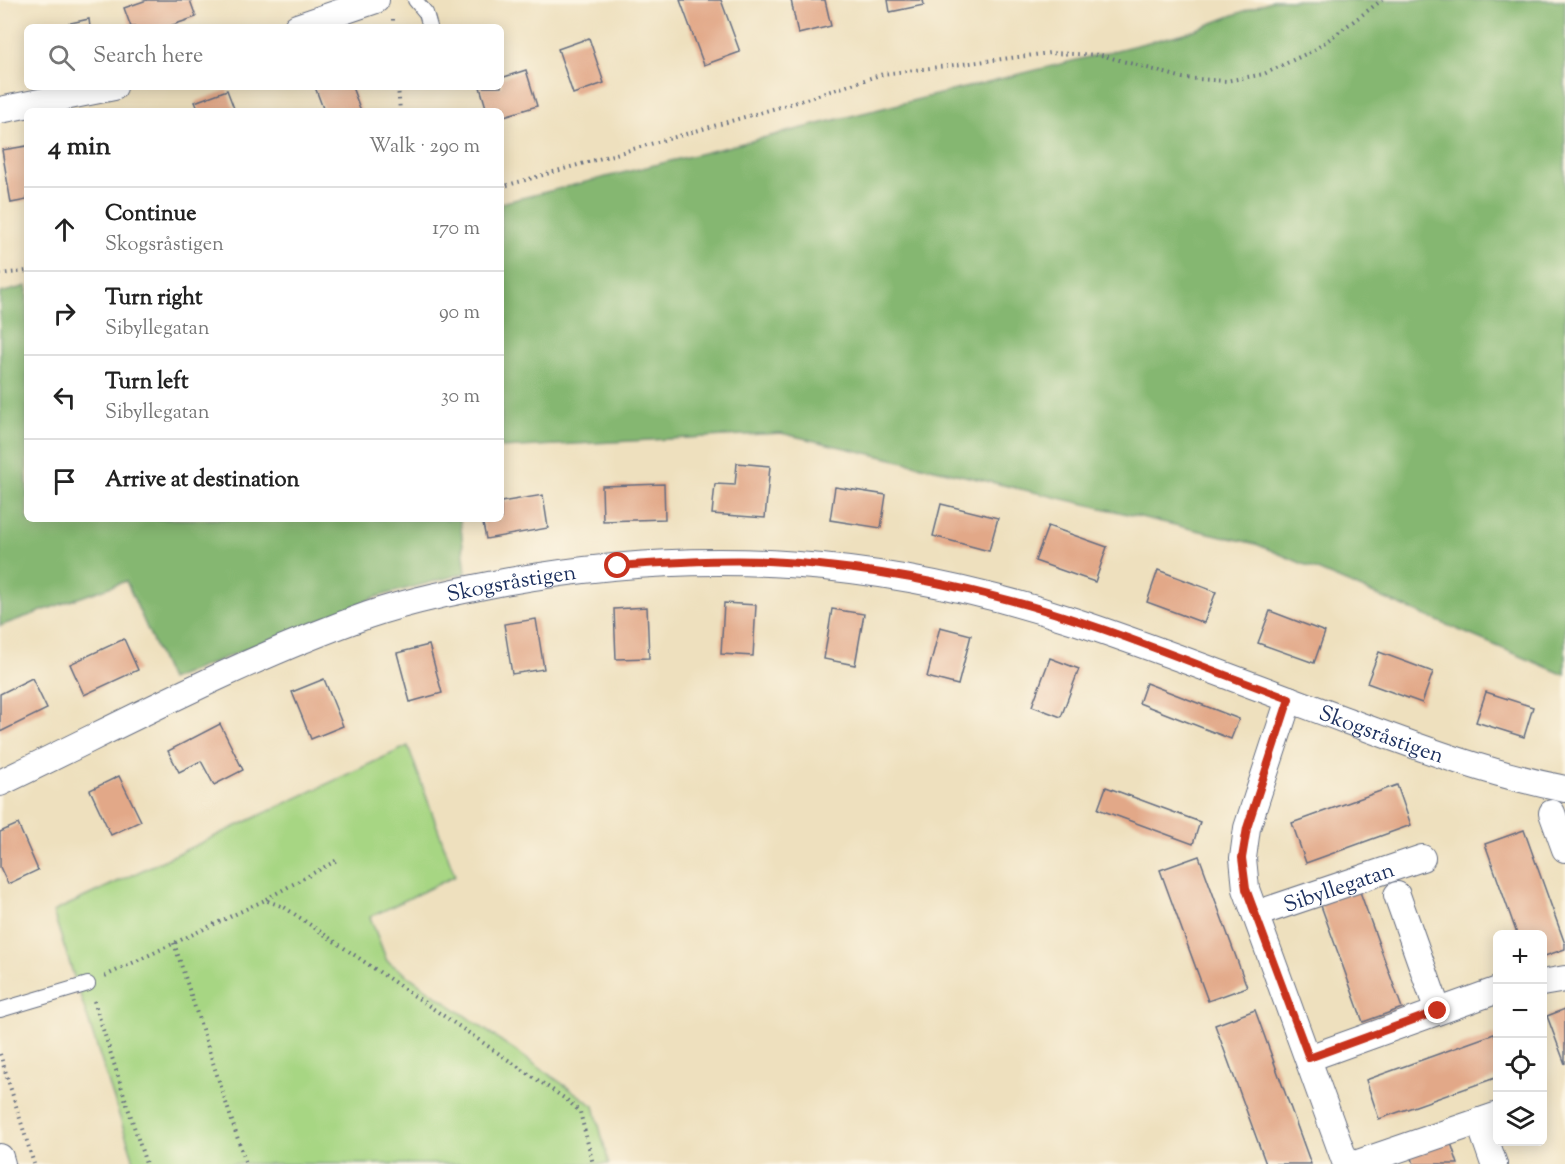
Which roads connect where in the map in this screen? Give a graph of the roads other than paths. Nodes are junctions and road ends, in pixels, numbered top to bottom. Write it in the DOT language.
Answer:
graph roads {
  1 [pos="376,0"];
  2 [pos="415,0"];
  3 [pos="306,24"];
  4 [pos="429,24"];
  5 [pos="99,90"];
  6 [pos="0,110"];
  7 [pos="1289,699"];
  8 [pos="0,783"];
  9 [pos="1565,789"];
  10 [pos="1552,813"];
  11 [pos="1565,849"];
  12 [pos="1422,858"];
  13 [pos="1397,895"];
  14 [pos="1256,914"];
  15 [pos="1565,979"];
  16 [pos="1547,982"];
  17 [pos="88,984"];
  18 [pos="1493,991"];
  19 [pos="0,1010"];
  20 [pos="1438,1011"];
  21 [pos="1309,1058"];
  22 [pos="1488,1118"];
  23 [pos="0,1157"];
  24 [pos="2,1164"];
  25 [pos="1346,1164"];
  26 [pos="1355,1164"];
  27 [pos="1494,1164"];
  1 -- 3 [label="street"];
  2 -- 4 [label="lane"];
  5 -- 6 [label="street"];
  7 -- 8 [label="street, Skogsråstigen"];
  7 -- 9 [label="street, Skogsråstigen"];
  7 -- 14 [label="street, Sibyllegatan"];
  10 -- 11 [label="street"];
  12 -- 14 [label="street, Sibyllegatan"];
  13 -- 20 [label="street, Sibyllegatan"];
  14 -- 21 [label="street, Sibyllegatan"];
  15 -- 16 [label="street"];
  17 -- 19 [label="lane"];
  18 -- 20 [label="street"];
  20 -- 21 [label="street"];
  21 -- 25 [label="street, Sibyllegatan"];
  22 -- 26 [label="street"];
  22 -- 27 [label="street"];
  23 -- 24 [label="street"];
}
